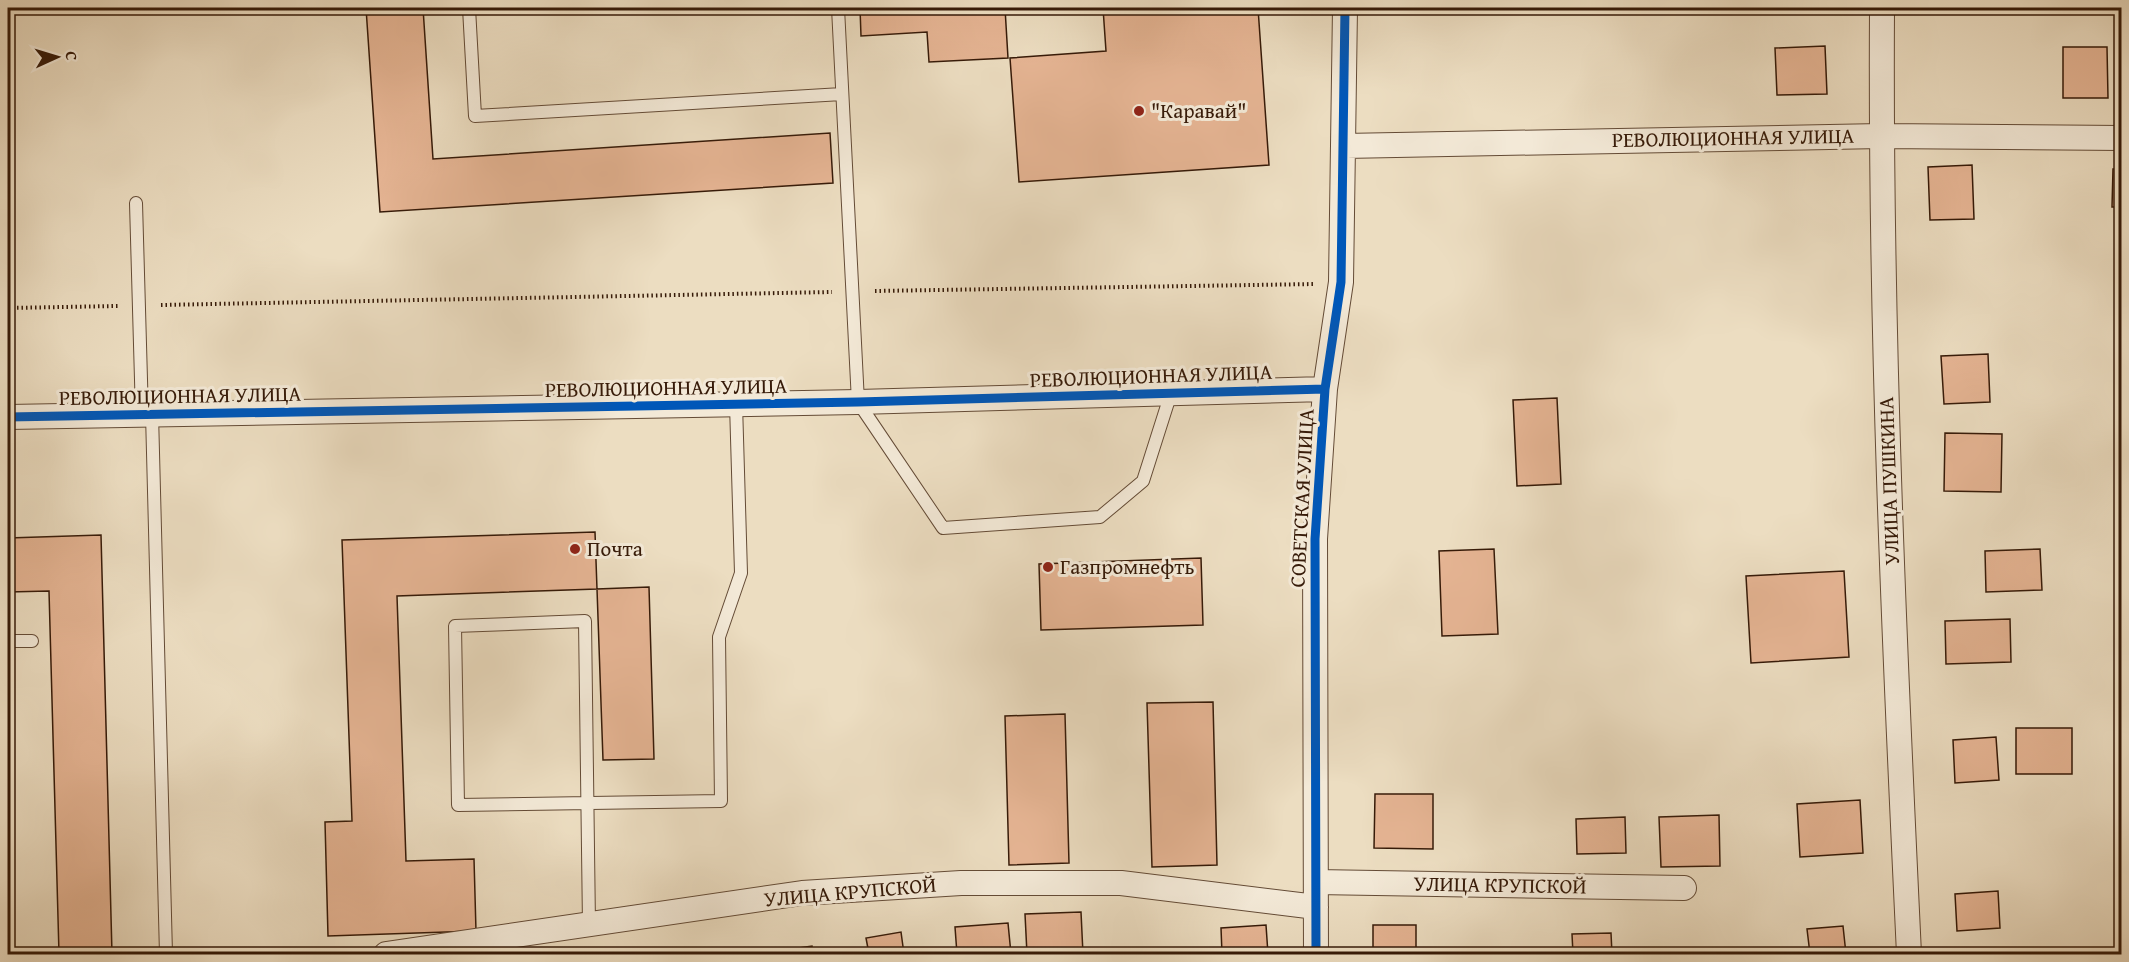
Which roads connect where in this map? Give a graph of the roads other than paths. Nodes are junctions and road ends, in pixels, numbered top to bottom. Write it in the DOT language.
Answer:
graph roads {
  1 [pos="468,8"];
  2 [pos="837,8"];
  3 [pos="1345,8"];
  4 [pos="1882,8"];
  5 [pos="842,94"];
  6 [pos="1881,136"];
  7 [pos="2121,138"];
  8 [pos="1344,146"];
  9 [pos="136,203"];
  10 [pos="1325,389"];
  11 [pos="1171,393"];
  12 [pos="858,402"];
  13 [pos="736,404"];
  14 [pos="147,415"];
  15 [pos="8,417"];
  16 [pos="8,641"];
  17 [pos="32,641"];
  18 [pos="588,803"];
  19 [pos="1316,882"];
  20 [pos="1684,888"];
  21 [pos="1316,907"];
  22 [pos="589,925"];
  23 [pos="166,954"];
  24 [pos="386,954"];
  25 [pos="1316,954"];
  26 [pos="1909,954"];
  1 -- 5 [label="lane"];
  2 -- 5 [label="lane"];
  3 -- 8 [label="street, СОВЕТСКАЯ УЛИЦА"];
  4 -- 6 [label="street, УЛИЦА ПУШКИНА"];
  5 -- 12 [label="lane"];
  6 -- 7 [label="street, РЕВОЛЮЦИОННАЯ УЛИЦА"];
  6 -- 8 [label="street, РЕВОЛЮЦИОННАЯ УЛИЦА"];
  6 -- 26 [label="street, УЛИЦА ПУШКИНА"];
  8 -- 10 [label="street, СОВЕТСКАЯ УЛИЦА"];
  9 -- 14 [label="lane"];
  10 -- 11 [label="street, РЕВОЛЮЦИОННАЯ УЛИЦА"];
  10 -- 19 [label="street, СОВЕТСКАЯ УЛИЦА"];
  11 -- 12 [label="street, РЕВОЛЮЦИОННАЯ УЛИЦА"];
  11 -- 12 [label="lane"];
  12 -- 13 [label="street, РЕВОЛЮЦИОННАЯ УЛИЦА"];
  13 -- 14 [label="street, РЕВОЛЮЦИОННАЯ УЛИЦА"];
  13 -- 18 [label="lane"];
  14 -- 15 [label="street, РЕВОЛЮЦИОННАЯ УЛИЦА"];
  14 -- 23 [label="lane"];
  16 -- 17 [label="lane"];
  18 -- 18 [label="lane"];
  18 -- 22 [label="lane"];
  19 -- 20 [label="street, УЛИЦА КРУПСКОЙ"];
  19 -- 21 [label="street, СОВЕТСКАЯ УЛИЦА"];
  21 -- 22 [label="street, УЛИЦА КРУПСКОЙ"];
  21 -- 25 [label="street, СОВЕТСКАЯ УЛИЦА"];
  22 -- 24 [label="street, УЛИЦА КРУПСКОЙ"];
}
